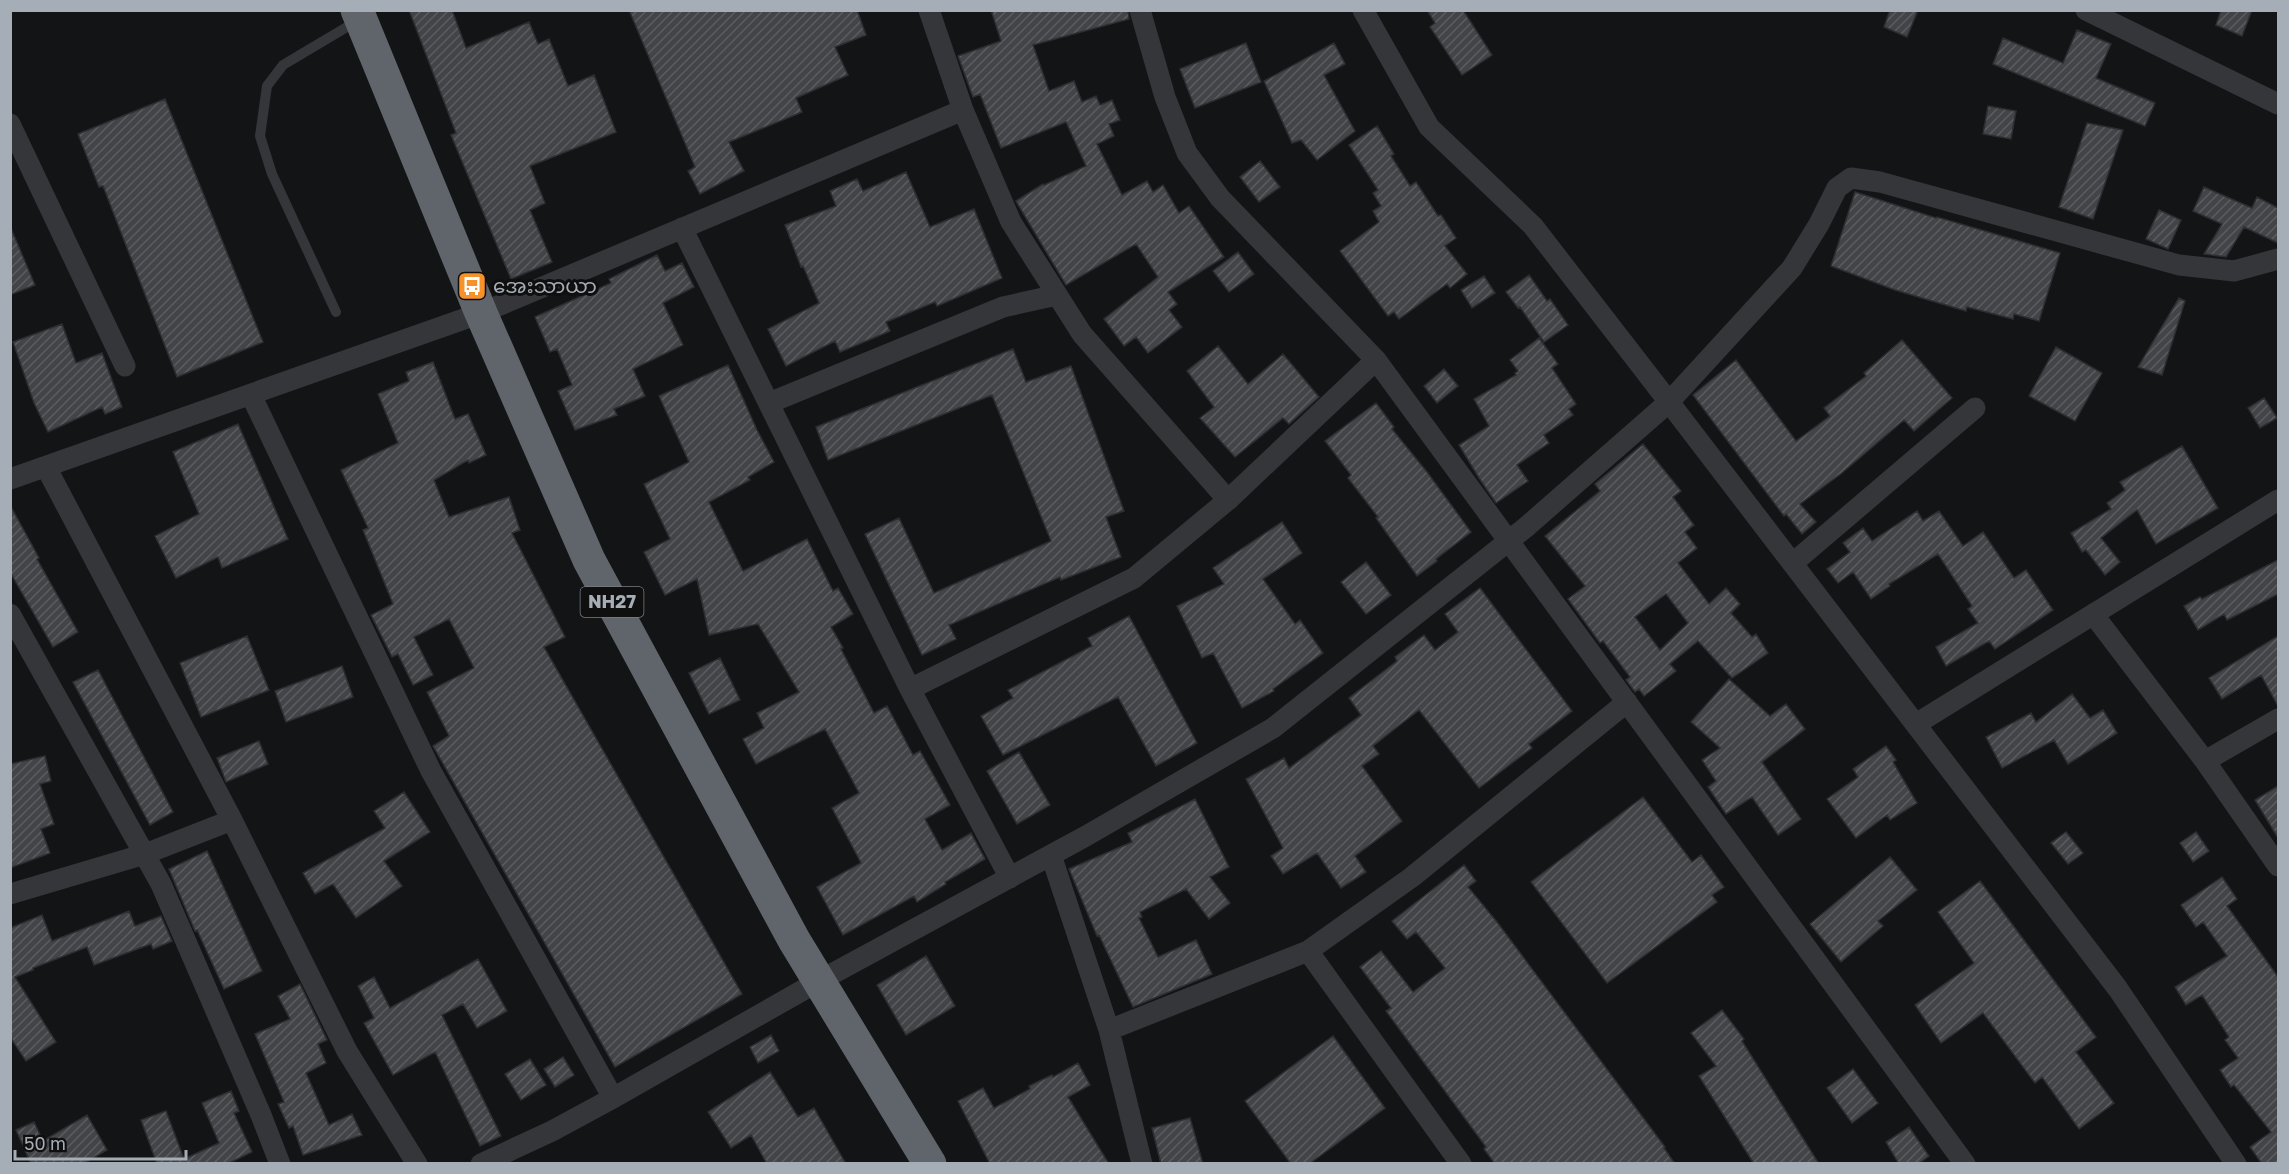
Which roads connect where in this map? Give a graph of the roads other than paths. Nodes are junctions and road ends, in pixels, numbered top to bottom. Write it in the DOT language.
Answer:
graph roads {
  1 [pos="929,10"];
  2 [pos="1140,10"];
  3 [pos="1363,10"];
  4 [pos="2086,10"];
  5 [pos="358,15"];
  6 [pos="2278,104"];
  7 [pos="963,110"];
  8 [pos="10,124"];
  9 [pos="682,228"];
  10 [pos="2278,259"];
  11 [pos="1057,295"];
  12 [pos="336,312"];
  13 [pos="481,313"];
  14 [pos="1376,360"];
  15 [pos="125,366"];
  16 [pos="251,395"];
  17 [pos="1670,402"];
  18 [pos="769,403"];
  19 [pos="1975,408"];
  20 [pos="46,467"];
  21 [pos="10,479"];
  22 [pos="1228,500"];
  23 [pos="2278,500"];
  24 [pos="1509,540"];
  25 [pos="1793,563"];
  26 [pos="10,614"];
  27 [pos="2093,614"];
  28 [pos="910,688"];
  29 [pos="1627,702"];
  30 [pos="2278,719"];
  31 [pos="1916,724"];
  32 [pos="2205,761"];
  33 [pos="232,820"];
  34 [pos="145,854"];
  35 [pos="1051,855"];
  36 [pos="2278,866"];
  37 [pos="1010,878"];
  38 [pos="10,894"];
  39 [pos="1308,951"];
  40 [pos="819,981"];
  41 [pos="1109,1030"];
  42 [pos="613,1098"];
  43 [pos="1959,1161"];
  44 [pos="280,1164"];
  45 [pos="417,1164"];
  46 [pos="481,1164"];
  47 [pos="930,1164"];
  48 [pos="1142,1164"];
  49 [pos="1461,1164"];
  50 [pos="2236,1164"];
  1 -- 7 [label="street"];
  2 -- 14 [label="street"];
  3 -- 17 [label="street"];
  4 -- 6 [label="street"];
  5 -- 12 [label="lane"];
  5 -- 13 [label="highway, NH27"];
  7 -- 9 [label="street"];
  7 -- 11 [label="street"];
  8 -- 15 [label="street"];
  9 -- 13 [label="street"];
  9 -- 18 [label="street"];
  10 -- 17 [label="street"];
  11 -- 18 [label="street"];
  11 -- 22 [label="street"];
  13 -- 16 [label="street"];
  13 -- 40 [label="highway, NH27"];
  14 -- 22 [label="street"];
  14 -- 24 [label="street"];
  16 -- 20 [label="street"];
  16 -- 42 [label="street"];
  17 -- 24 [label="street"];
  17 -- 25 [label="street"];
  18 -- 28 [label="street"];
  19 -- 25 [label="street"];
  20 -- 21 [label="street"];
  20 -- 33 [label="street"];
  22 -- 28 [label="street"];
  23 -- 27 [label="street"];
  24 -- 29 [label="street"];
  24 -- 35 [label="street"];
  25 -- 31 [label="street"];
  26 -- 34 [label="street"];
  27 -- 31 [label="street"];
  27 -- 32 [label="street"];
  28 -- 37 [label="street"];
  29 -- 39 [label="street"];
  29 -- 43 [label="street"];
  30 -- 32 [label="street"];
  31 -- 50 [label="street"];
  32 -- 36 [label="street"];
  33 -- 34 [label="street"];
  33 -- 45 [label="street"];
  34 -- 38 [label="street"];
  34 -- 44 [label="street"];
  35 -- 37 [label="street"];
  35 -- 41 [label="street"];
  37 -- 40 [label="street"];
  39 -- 41 [label="street"];
  39 -- 49 [label="street"];
  40 -- 42 [label="street"];
  40 -- 47 [label="highway, NH27"];
  41 -- 48 [label="street"];
  42 -- 46 [label="street"];
}
